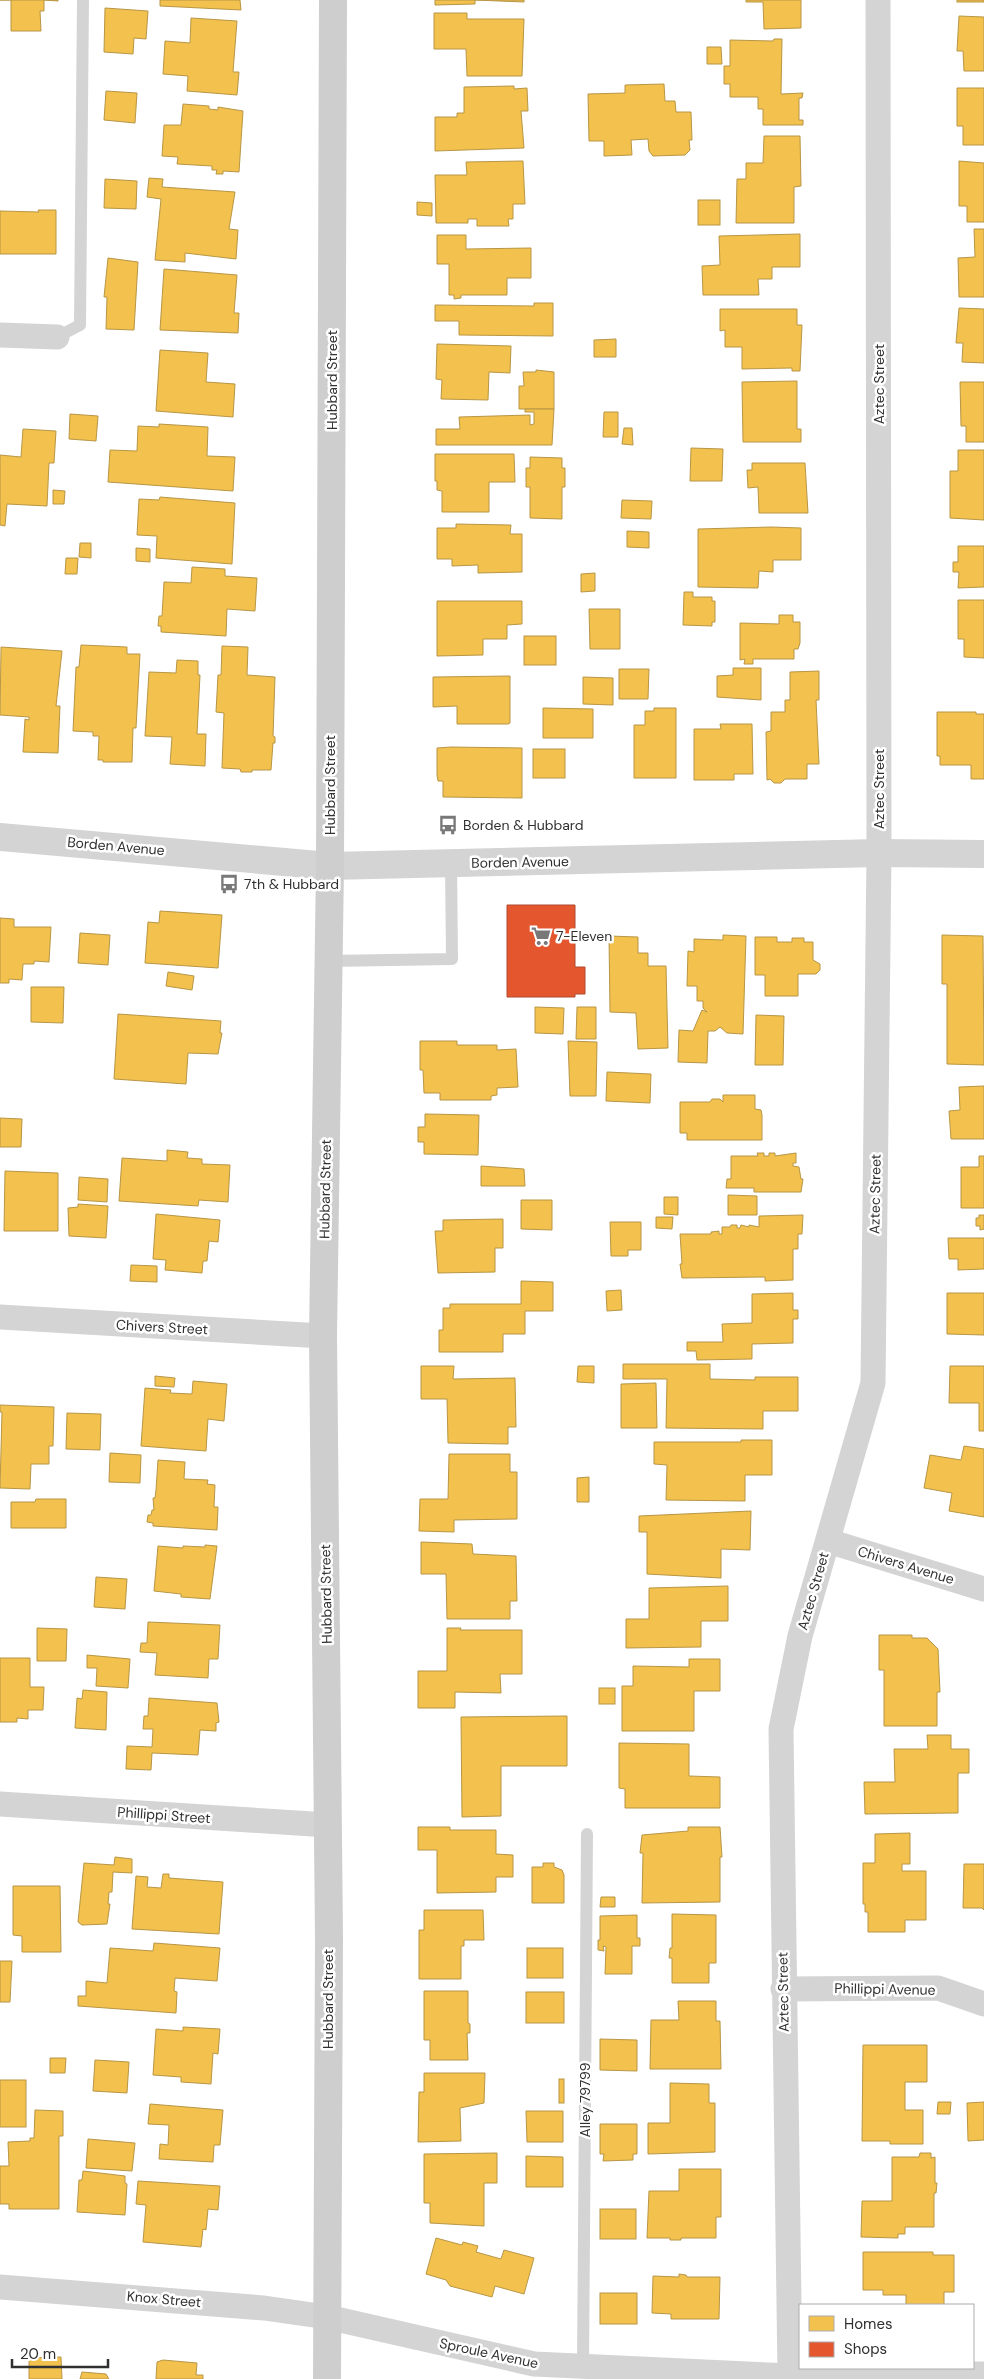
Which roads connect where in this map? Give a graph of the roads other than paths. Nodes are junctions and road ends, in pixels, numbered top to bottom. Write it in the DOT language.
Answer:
graph roads {
  1 [pos="83,0"];
  2 [pos="333,0"];
  3 [pos="878,0"];
  4 [pos="0,335"];
  5 [pos="57,338"];
  6 [pos="0,837"];
  7 [pos="879,853"];
  8 [pos="984,854"];
  9 [pos="451,864"];
  10 [pos="330,866"];
  11 [pos="328,960"];
  12 [pos="0,1317"];
  13 [pos="323,1336"];
  14 [pos="828,1541"];
  15 [pos="984,1589"];
  16 [pos="0,1804"];
  17 [pos="328,1826"];
  18 [pos="587,1834"];
  19 [pos="783,1989"];
  20 [pos="984,2004"];
  21 [pos="0,2287"];
  22 [pos="326,2317"];
  23 [pos="584,2366"];
  24 [pos="984,2374"];
  25 [pos="790,2376"];
  26 [pos="327,2379"];
  1 -- 5 [label="lane"];
  2 -- 10 [label="main road, Hubbard Street"];
  3 -- 7 [label="street, Aztec Street"];
  4 -- 5 [label="street"];
  6 -- 10 [label="street, Borden Avenue"];
  7 -- 8 [label="street, Borden Avenue"];
  7 -- 9 [label="street, Borden Avenue"];
  7 -- 14 [label="street, Aztec Street"];
  9 -- 10 [label="street, Borden Avenue"];
  9 -- 11 [label="lane"];
  10 -- 11 [label="main road, Hubbard Street"];
  11 -- 13 [label="main road, Hubbard Street"];
  12 -- 13 [label="street, Chivers Street"];
  13 -- 17 [label="main road, Hubbard Street"];
  14 -- 15 [label="street, Chivers Avenue"];
  14 -- 19 [label="street, Aztec Street"];
  16 -- 17 [label="street, Phillippi Street"];
  17 -- 22 [label="main road, Hubbard Street"];
  18 -- 23 [label="lane, Alley 79799"];
  19 -- 20 [label="street, Phillippi Avenue"];
  19 -- 25 [label="street, Aztec Street"];
  21 -- 22 [label="street, Knox Street"];
  22 -- 23 [label="street, Sproule Avenue"];
  22 -- 26 [label="main road, Hubbard Street"];
  23 -- 25 [label="street, Sproule Avenue"];
  24 -- 25 [label="street, Sproule Avenue"];
}
